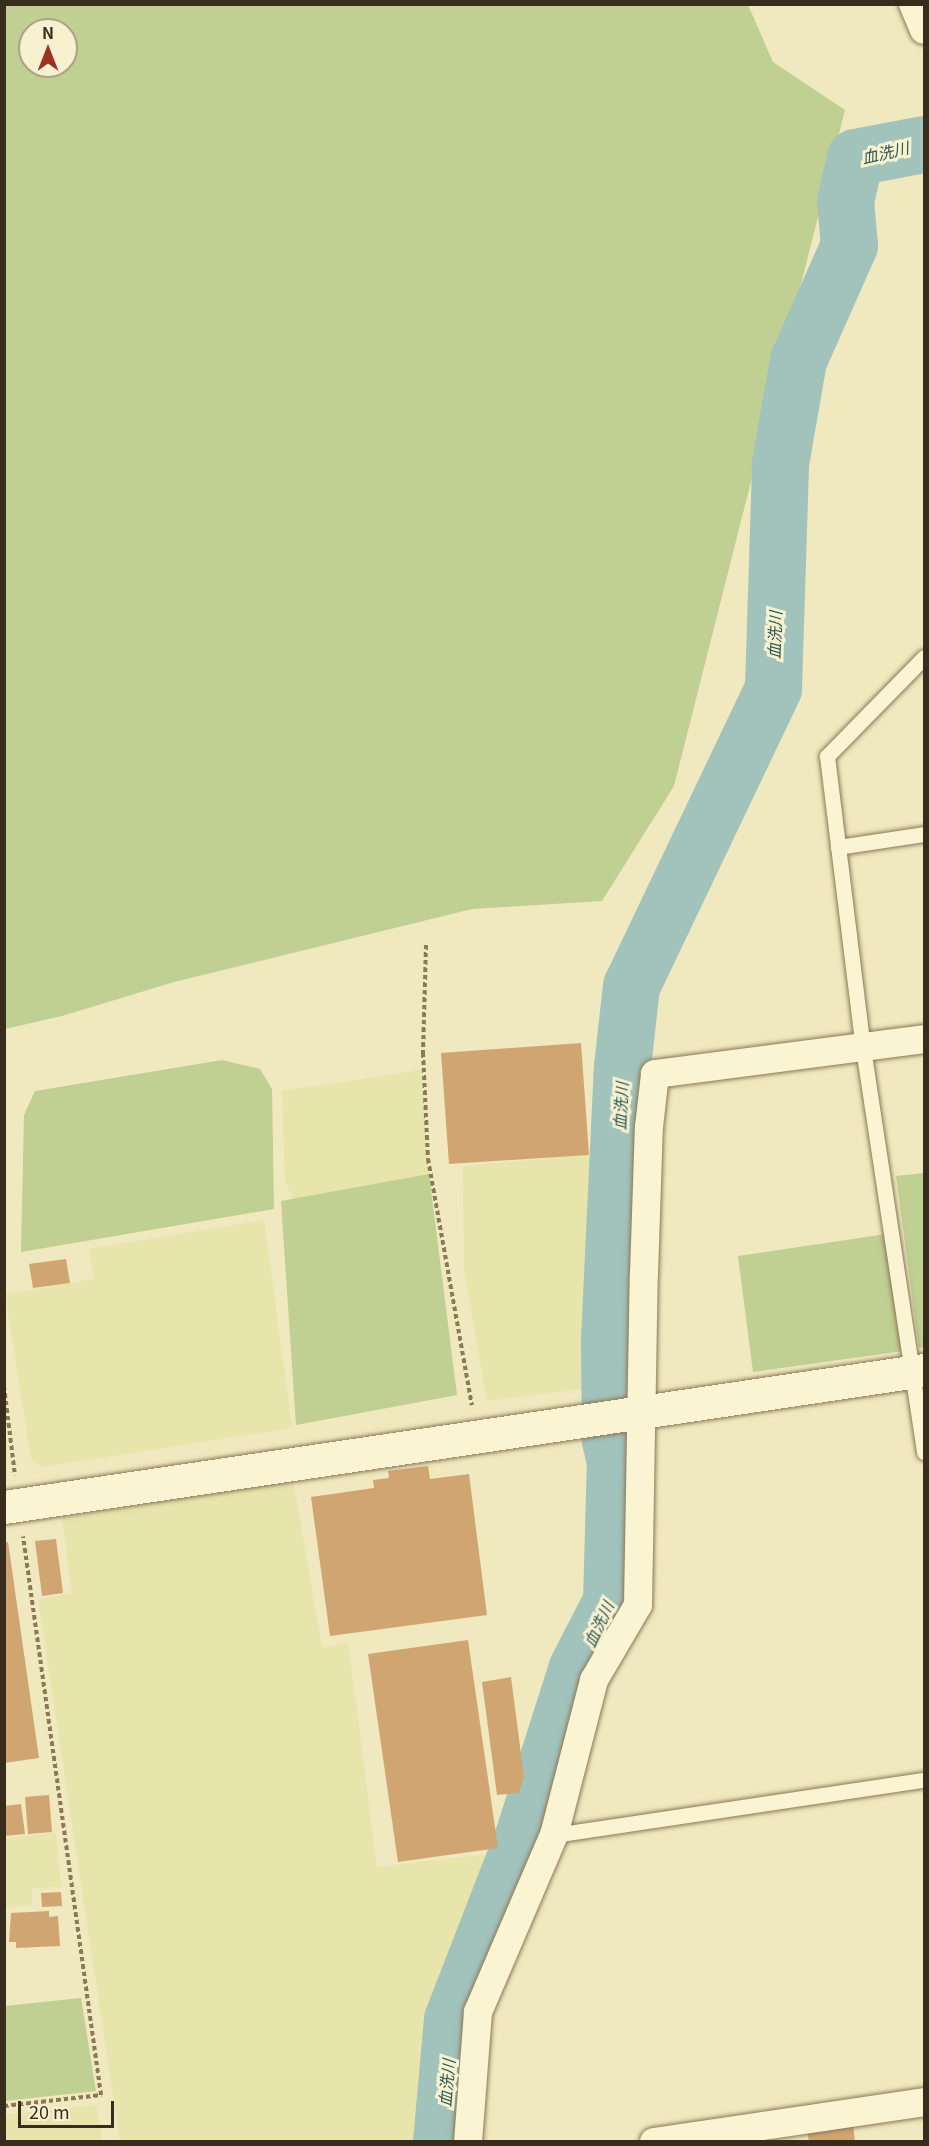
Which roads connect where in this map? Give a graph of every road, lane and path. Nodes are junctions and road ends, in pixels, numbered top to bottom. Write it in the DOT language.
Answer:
graph roads {
  1 [pos="913,4"];
  2 [pos="924,30"];
  3 [pos="924,657"];
  4 [pos="924,834"];
  5 [pos="838,847"];
  6 [pos="426,945"];
  7 [pos="924,1039"];
  8 [pos="863,1048"];
  9 [pos="919,1371"];
  10 [pos="4,1386"];
  11 [pos="621,1414"];
  12 [pos="478,1438"];
  13 [pos="924,1452"];
  14 [pos="11,1506"];
  15 [pos="924,1780"];
  16 [pos="554,1835"];
  17 [pos="924,2102"];
  18 [pos="4,2106"];
  19 [pos="468,2142"];
  20 [pos="654,2142"];
  1 -- 2 [label="street"];
  3 -- 5 [label="lane"];
  4 -- 5 [label="lane"];
  5 -- 8 [label="lane"];
  6 -- 12 [label="path"];
  7 -- 8 [label="street"];
  8 -- 9 [label="lane"];
  8 -- 11 [label="street"];
  9 -- 11 [label="street"];
  9 -- 13 [label="lane"];
  10 -- 14 [label="path"];
  11 -- 12 [label="street"];
  11 -- 16 [label="street"];
  12 -- 14 [label="street"];
  14 -- 18 [label="path"];
  15 -- 16 [label="lane"];
  16 -- 19 [label="street"];
  17 -- 20 [label="street"];
}
